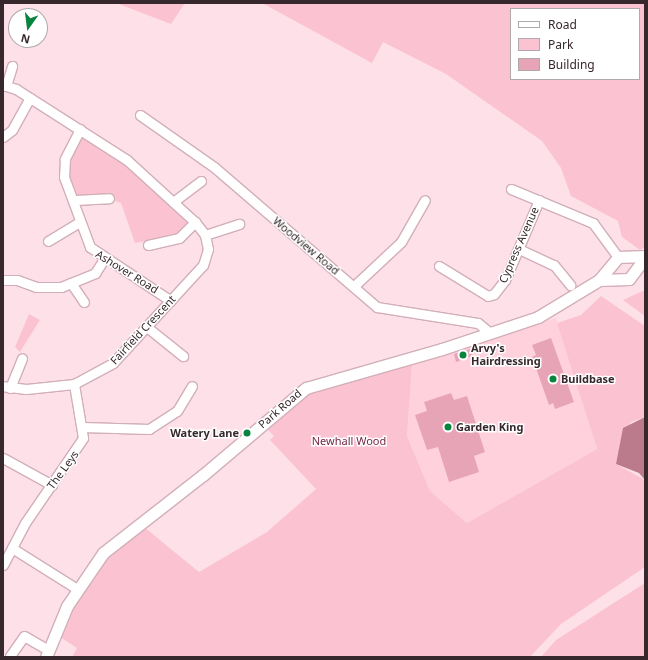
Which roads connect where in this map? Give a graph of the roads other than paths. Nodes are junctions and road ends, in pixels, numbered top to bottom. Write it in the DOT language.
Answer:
graph roads {
  1 [pos="12,66"];
  2 [pos="5,86"];
  3 [pos="30,98"];
  4 [pos="140,114"];
  5 [pos="80,129"];
  6 [pos="3,137"];
  7 [pos="201,181"];
  8 [pos="511,189"];
  9 [pos="109,198"];
  10 [pos="75,200"];
  11 [pos="425,200"];
  12 [pos="539,200"];
  13 [pos="173,202"];
  14 [pos="80,222"];
  15 [pos="195,222"];
  16 [pos="239,224"];
  17 [pos="206,235"];
  18 [pos="48,241"];
  19 [pos="148,245"];
  20 [pos="519,249"];
  21 [pos="630,256"];
  22 [pos="645,257"];
  23 [pos="104,259"];
  24 [pos="615,262"];
  25 [pos="439,266"];
  26 [pos="637,270"];
  27 [pos="621,279"];
  28 [pos="3,280"];
  29 [pos="599,280"];
  30 [pos="71,284"];
  31 [pos="570,285"];
  32 [pos="354,286"];
  33 [pos="171,301"];
  34 [pos="84,302"];
  35 [pos="148,328"];
  36 [pos="490,333"];
  37 [pos="183,356"];
  38 [pos="22,358"];
  39 [pos="74,384"];
  40 [pos="192,386"];
  41 [pos="6,387"];
  42 [pos="82,427"];
  43 [pos="3,458"];
  44 [pos="52,485"];
  45 [pos="12,548"];
  46 [pos="3,565"];
  47 [pos="77,589"];
  48 [pos="47,654"];
  49 [pos="10,656"];
  1 -- 2 [label="street"];
  2 -- 3 [label="street"];
  3 -- 5 [label="street"];
  3 -- 6 [label="street"];
  4 -- 32 [label="street, Woodview Road"];
  5 -- 10 [label="street, Ashover Road"];
  5 -- 13 [label="street"];
  7 -- 13 [label="street"];
  8 -- 12 [label="street"];
  9 -- 10 [label="street"];
  10 -- 14 [label="street, Ashover Road"];
  11 -- 32 [label="street"];
  12 -- 20 [label="street, Cypress Avenue"];
  12 -- 24 [label="street"];
  13 -- 15 [label="street"];
  14 -- 18 [label="street"];
  14 -- 23 [label="street, Ashover Road"];
  15 -- 17 [label="street"];
  15 -- 19 [label="street"];
  16 -- 17 [label="street"];
  17 -- 33 [label="street, Fairfield Crescent"];
  20 -- 25 [label="street, Cypress Avenue"];
  20 -- 31 [label="street"];
  21 -- 22 [label="main road, Park Road"];
  21 -- 24 [label="main road, Park Road"];
  21 -- 26 [label="main road"];
  22 -- 26 [label="main road, Park Road"];
  23 -- 30 [label="street"];
  23 -- 33 [label="street, Ashover Road"];
  24 -- 27 [label="main road"];
  24 -- 29 [label="main road, Park Road"];
  26 -- 27 [label="main road, Park Road"];
  27 -- 29 [label="main road, Park Road"];
  28 -- 30 [label="street"];
  29 -- 36 [label="main road, Park Road"];
  30 -- 34 [label="street"];
  32 -- 36 [label="street, Woodview Road"];
  33 -- 35 [label="street, Fairfield Crescent"];
  35 -- 37 [label="street"];
  35 -- 39 [label="street, Fairfield Crescent"];
  36 -- 47 [label="main road, Park Road"];
  38 -- 41 [label="street"];
  39 -- 41 [label="street, Fairfield Crescent"];
  39 -- 42 [label="street, The Leys"];
  40 -- 42 [label="street"];
  42 -- 44 [label="street, The Leys"];
  43 -- 44 [label="street"];
  44 -- 45 [label="street, The Leys"];
  45 -- 46 [label="street, The Leys"];
  45 -- 47 [label="street"];
  47 -- 48 [label="main road, Park Road"];
  48 -- 49 [label="street"];
}
